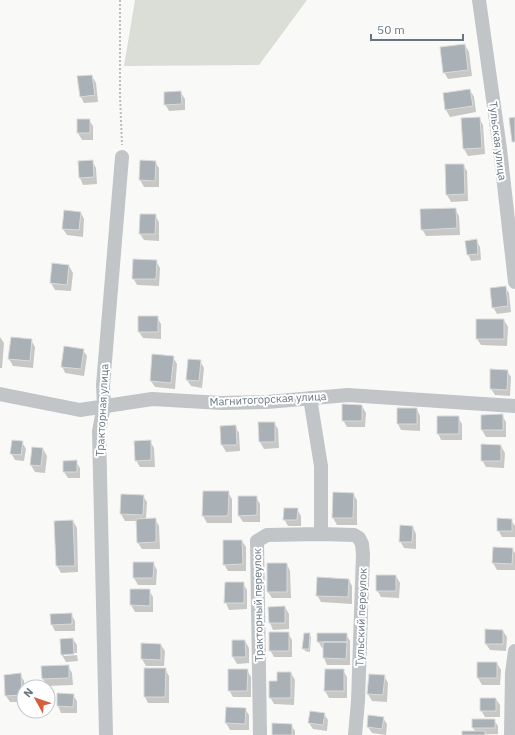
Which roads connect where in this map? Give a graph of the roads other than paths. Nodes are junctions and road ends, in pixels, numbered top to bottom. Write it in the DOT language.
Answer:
graph roads {
  1 [pos="479,0"];
  2 [pos="122,157"];
  3 [pos="515,282"];
  4 [pos="0,394"];
  5 [pos="310,398"];
  6 [pos="104,406"];
  7 [pos="515,406"];
  8 [pos="321,534"];
  9 [pos="515,651"];
  10 [pos="513,734"];
  11 [pos="106,735"];
  12 [pos="260,735"];
  13 [pos="355,735"];
  1 -- 3 [label="street, Тульская улица"];
  2 -- 6 [label="street, Тракторная улица"];
  4 -- 6 [label="street, Магнитогорская улица"];
  5 -- 6 [label="street, Магнитогорская улица"];
  5 -- 7 [label="street, Магнитогорская улица"];
  5 -- 8 [label="street"];
  6 -- 11 [label="street, Тракторная улица"];
  8 -- 12 [label="street, Тракторный переулок"];
  8 -- 13 [label="street, Тульский переулок"];
  9 -- 10 [label="street"];
}
